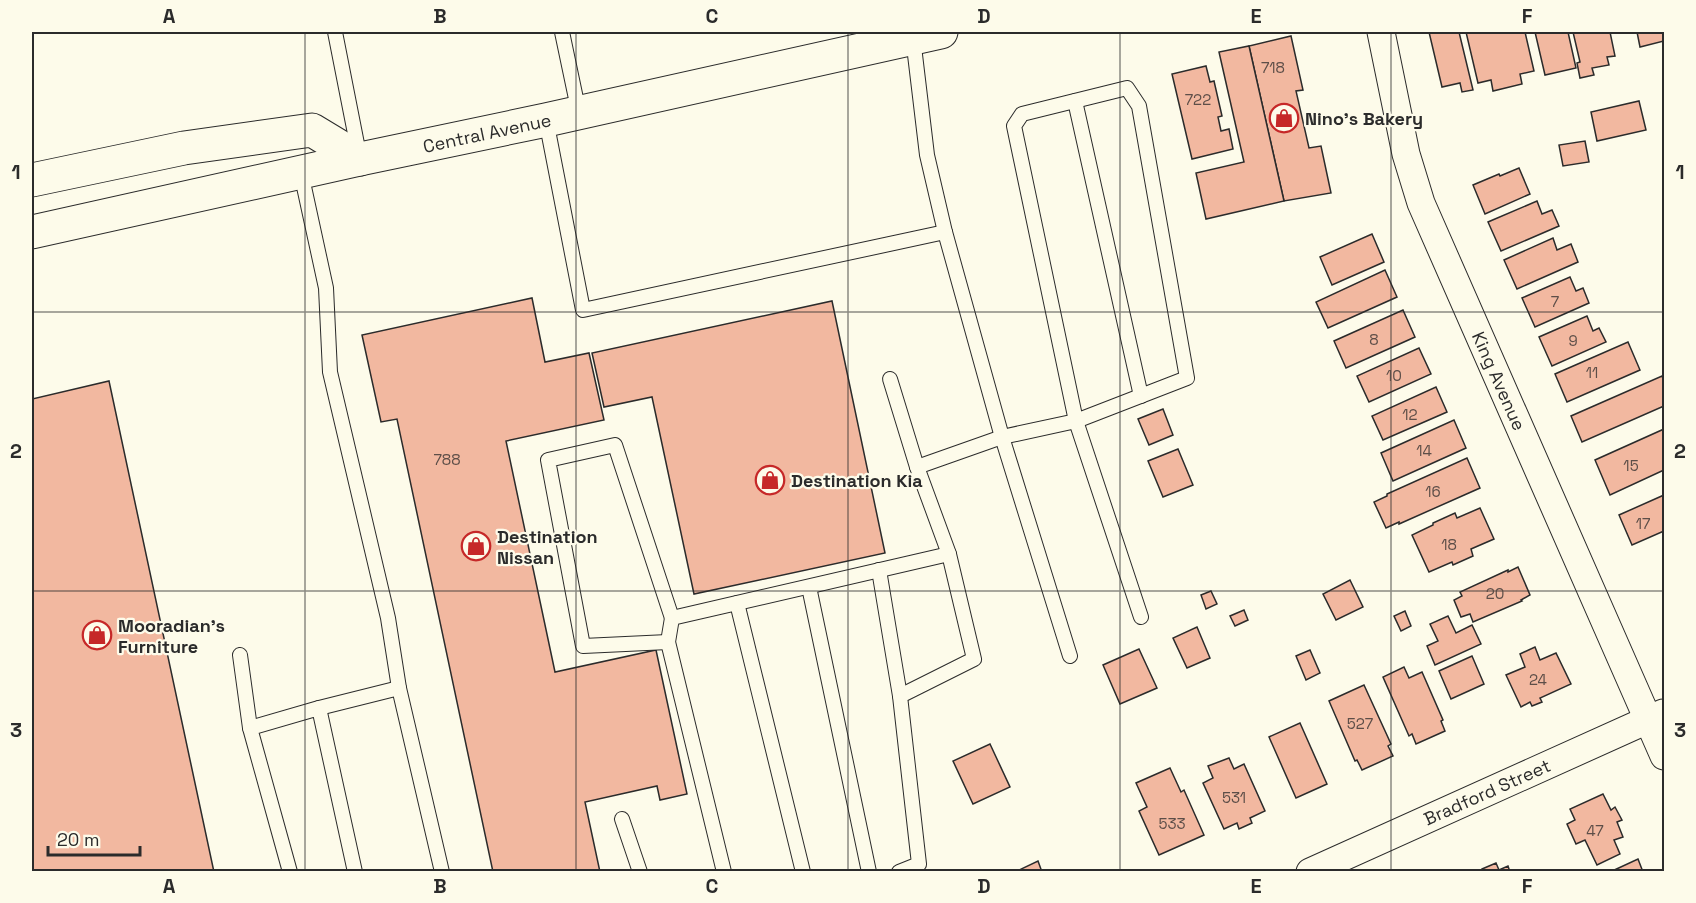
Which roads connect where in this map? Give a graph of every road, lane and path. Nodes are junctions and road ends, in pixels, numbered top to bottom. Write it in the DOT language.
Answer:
graph roads {
  1 [pos="335,32"];
  2 [pos="562,32"];
  3 [pos="1381,32"];
  4 [pos="927,35"];
  5 [pos="1075,100"];
  6 [pos="579,113"];
  7 [pos="546,120"];
  8 [pos="360,159"];
  9 [pos="301,173"];
  10 [pos="32,180"];
  11 [pos="32,231"];
  12 [pos="945,232"];
  13 [pos="890,379"];
  14 [pos="1141,396"];
  15 [pos="1076,421"];
  16 [pos="1002,436"];
  17 [pos="917,466"];
  18 [pos="949,554"];
  19 [pos="879,570"];
  20 [pos="809,587"];
  21 [pos="737,603"];
  22 [pos="1141,617"];
  23 [pos="672,618"];
  24 [pos="668,642"];
  25 [pos="240,655"];
  26 [pos="1070,656"];
  27 [pos="399,688"];
  28 [pos="900,696"];
  29 [pos="320,708"];
  30 [pos="1656,717"];
  31 [pos="250,728"];
  32 [pos="1665,756"];
  33 [pos="622,819"];
  34 [pos="1342,865"];
  35 [pos="920,868"];
  36 [pos="290,872"];
  37 [pos="356,872"];
  38 [pos="442,872"];
  39 [pos="640,872"];
  40 [pos="724,872"];
  41 [pos="803,872"];
  42 [pos="869,872"];
  43 [pos="898,872"];
  44 [pos="1310,872"];
  1 -- 8 [label="lane"];
  2 -- 6 [label="lane"];
  3 -- 30 [label="street, King Avenue"];
  4 -- 6 [label="main road, Central Avenue"];
  4 -- 12 [label="lane"];
  5 -- 14 [label="lane"];
  5 -- 14 [label="lane"];
  5 -- 15 [label="lane"];
  6 -- 7 [label="main road, Central Avenue"];
  7 -- 8 [label="main road, Central Avenue"];
  7 -- 12 [label="lane"];
  8 -- 9 [label="main road, Central Avenue"];
  8 -- 10 [label="main road"];
  9 -- 11 [label="main road, Central Avenue"];
  9 -- 27 [label="lane"];
  12 -- 16 [label="lane"];
  13 -- 17 [label="lane"];
  14 -- 15 [label="lane"];
  15 -- 16 [label="lane"];
  15 -- 22 [label="lane"];
  16 -- 17 [label="lane"];
  16 -- 26 [label="lane"];
  17 -- 18 [label="lane"];
  18 -- 19 [label="lane"];
  18 -- 28 [label="lane"];
  19 -- 20 [label="lane"];
  19 -- 28 [label="lane"];
  20 -- 21 [label="lane"];
  20 -- 42 [label="lane"];
  21 -- 23 [label="lane"];
  21 -- 41 [label="lane"];
  23 -- 24 [label="lane"];
  23 -- 24 [label="lane"];
  24 -- 40 [label="lane"];
  25 -- 31 [label="lane"];
  27 -- 29 [label="lane"];
  27 -- 38 [label="lane"];
  28 -- 35 [label="lane"];
  29 -- 31 [label="lane"];
  29 -- 37 [label="lane"];
  30 -- 32 [label="street, King Avenue"];
  30 -- 34 [label="street, Bradford Street"];
  31 -- 36 [label="lane"];
  33 -- 39 [label="lane"];
  34 -- 44 [label="street, Bradford Street"];
  35 -- 43 [label="lane"];
}
